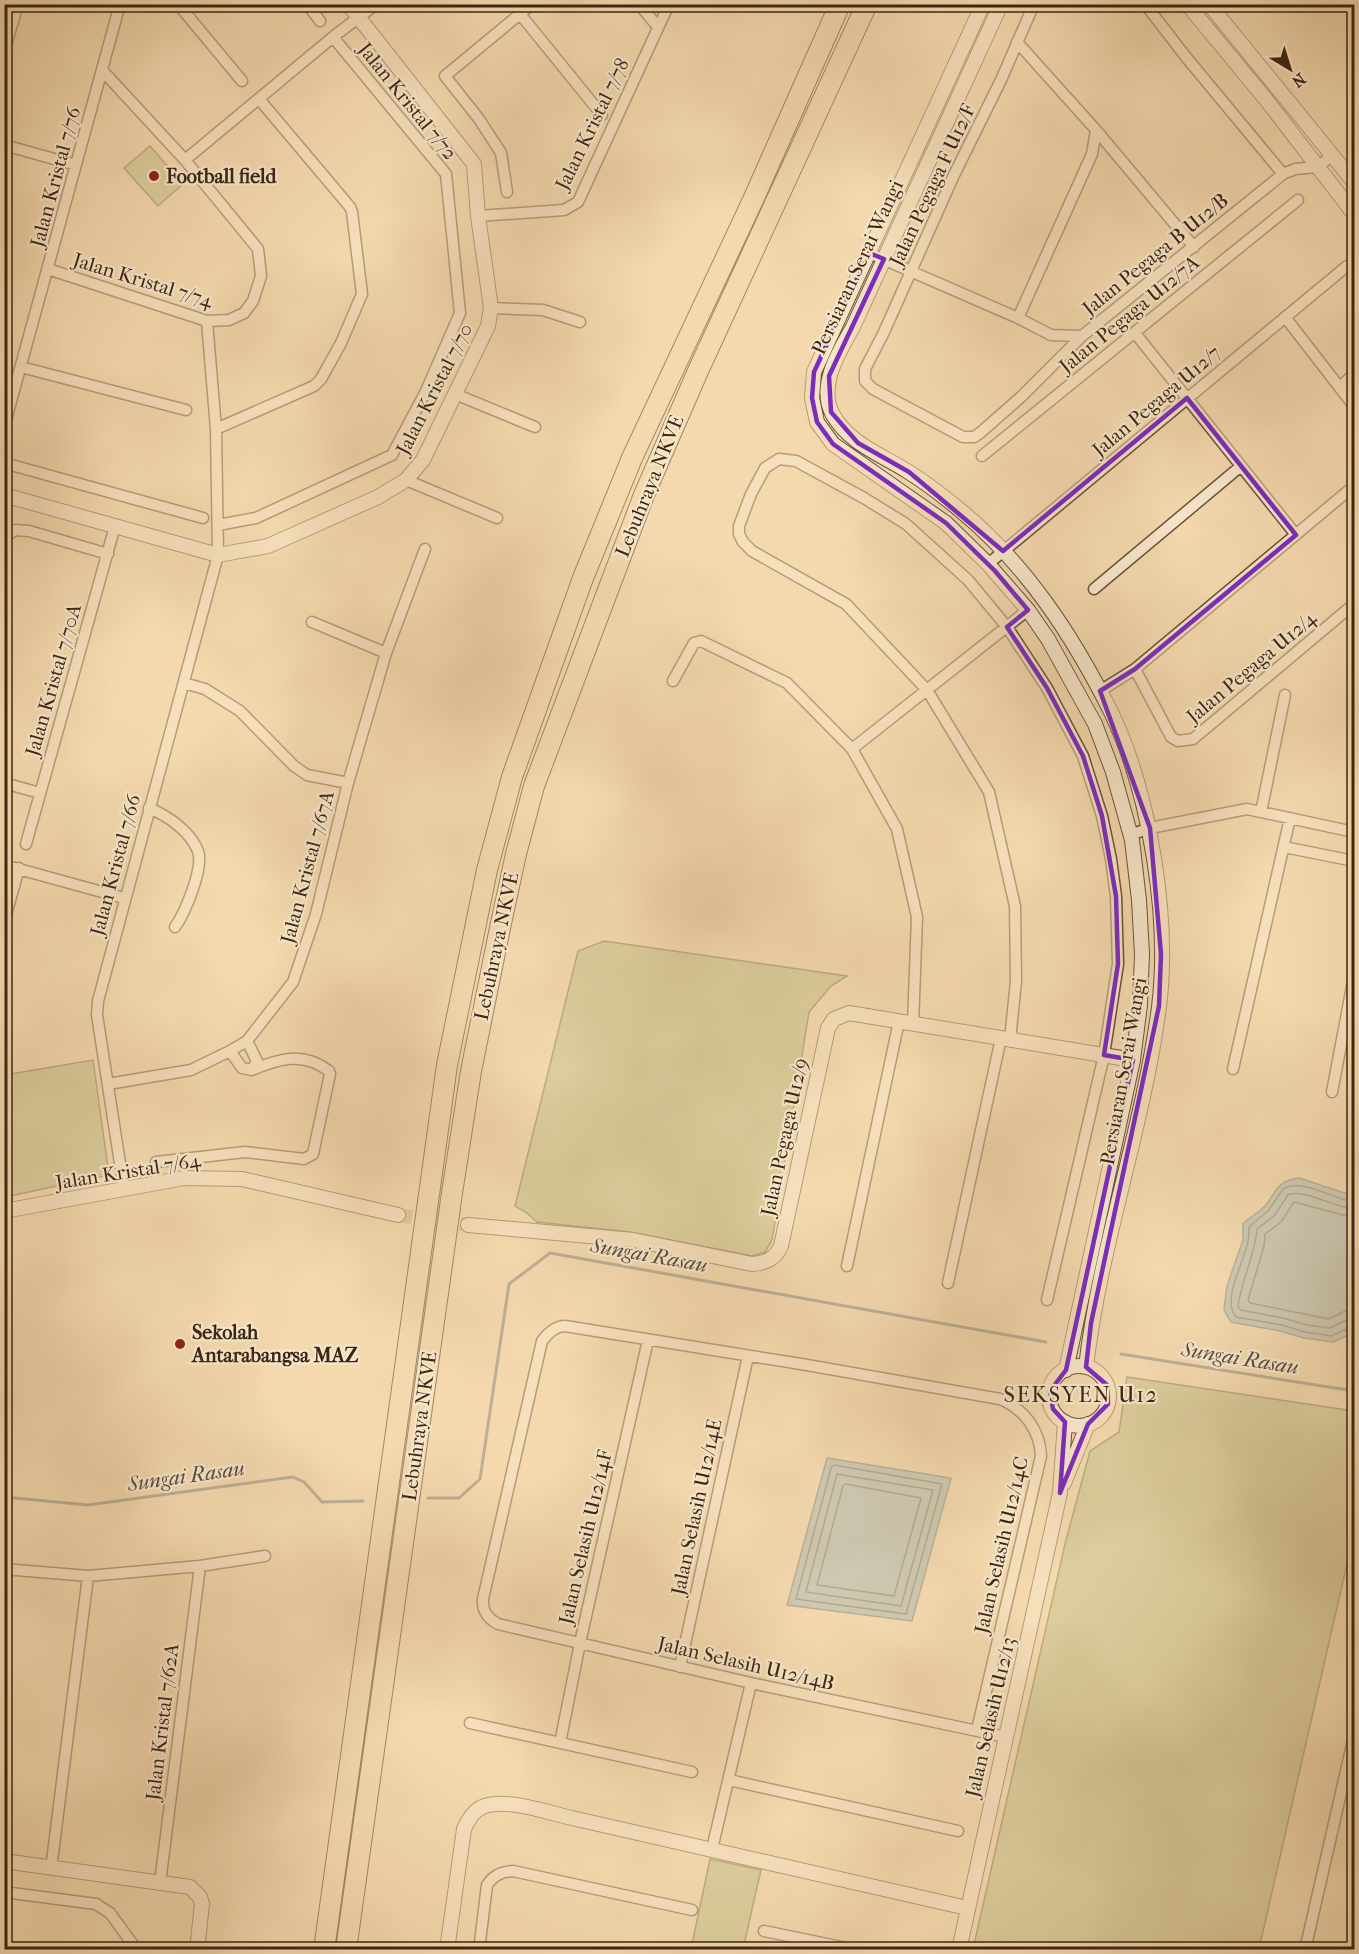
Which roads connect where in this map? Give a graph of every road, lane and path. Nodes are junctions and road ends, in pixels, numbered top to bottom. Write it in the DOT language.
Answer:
graph roads {
  1 [pos="18,4"];
  2 [pos="120,4"];
  3 [pos="178,4"];
  4 [pos="307,4"];
  5 [pos="348,4"];
  6 [pos="376,4"];
  7 [pos="532,4"];
  8 [pos="639,4"];
  9 [pos="669,4"];
  10 [pos="840,4"];
  11 [pos="867,4"];
  12 [pos="983,4"];
  13 [pos="1000,4"];
  14 [pos="1034,4"];
  15 [pos="1145,4"];
  16 [pos="1187,4"];
  17 [pos="1209,4"];
  18 [pos="520,14"];
  19 [pos="359,17"];
  20 [pos="321,21"];
  21 [pos="658,27"];
  22 [pos="333,37"];
  23 [pos="1017,42"];
  24 [pos="4,52"];
  25 [pos="102,70"];
  26 [pos="242,81"];
  27 [pos="259,99"];
  28 [pos="602,115"];
  29 [pos="1096,129"];
  30 [pos="4,145"];
  31 [pos="1333,155"];
  32 [pos="184,160"];
  33 [pos="76,165"];
  34 [pos="1317,167"];
  35 [pos="1283,174"];
  36 [pos="1354,182"];
  37 [pos="507,192"];
  38 [pos="1298,200"];
  39 [pos="1354,214"];
  40 [pos="478,216"];
  41 [pos="1194,247"];
  42 [pos="869,253"];
  43 [pos="884,259"];
  44 [pos="1347,266"];
  45 [pos="48,269"];
  46 [pos="912,271"];
  47 [pos="491,308"];
  48 [pos="1285,317"];
  49 [pos="1018,318"];
  50 [pos="207,321"];
  51 [pos="580,322"];
  52 [pos="1135,333"];
  53 [pos="1082,336"];
  54 [pos="21,367"];
  55 [pos="1354,374"];
  56 [pos="1340,387"];
  57 [pos="454,393"];
  58 [pos="1187,398"];
  59 [pos="1354,406"];
  60 [pos="186,410"];
  61 [pos="4,427"];
  62 [pos="535,427"];
  63 [pos="216,429"];
  64 [pos="982,456"];
  65 [pos="4,463"];
  66 [pos="1240,466"];
  67 [pos="406,480"];
  68 [pos="1354,486"];
  69 [pos="4,495"];
  70 [pos="497,518"];
  71 [pos="203,519"];
  72 [pos="218,525"];
  73 [pos="115,526"];
  74 [pos="1296,535"];
  75 [pos="4,543"];
  76 [pos="425,549"];
  77 [pos="1003,551"];
  78 [pos="108,554"];
  79 [pos="218,555"];
  80 [pos="988,564"];
  81 [pos="1094,589"];
  82 [pos="1354,604"];
  83 [pos="1028,610"];
  84 [pos="312,622"];
  85 [pos="1007,627"];
  86 [pos="386,653"];
  87 [pos="1135,669"];
  88 [pos="673,681"];
  89 [pos="184,683"];
  90 [pos="927,690"];
  91 [pos="1100,691"];
  92 [pos="1285,695"];
  93 [pos="852,749"];
  94 [pos="4,783"];
  95 [pos="348,783"];
  96 [pos="40,793"];
  97 [pos="149,808"];
  98 [pos="1261,812"];
  99 [pos="1290,818"];
  100 [pos="1150,828"];
  101 [pos="1354,832"];
  102 [pos="1130,835"];
  103 [pos="26,844"];
  104 [pos="1284,847"];
  105 [pos="1354,861"];
  106 [pos="4,865"];
  107 [pos="19,868"];
  108 [pos="124,898"];
  109 [pos="4,922"];
  110 [pos="175,927"];
  111 [pos="1354,976"];
  112 [pos="899,1021"];
  113 [pos="913,1024"];
  114 [pos="1006,1039"];
  115 [pos="248,1041"];
  116 [pos="230,1051"];
  117 [pos="1104,1055"];
  118 [pos="1133,1060"];
  119 [pos="1233,1069"];
  120 [pos="252,1070"];
  121 [pos="108,1084"];
  122 [pos="1332,1092"];
  123 [pos="156,1162"];
  124 [pos="124,1189"];
  125 [pos="4,1211"];
  126 [pos="398,1215"];
  127 [pos="468,1224"];
  128 [pos="847,1266"];
  129 [pos="948,1283"];
  130 [pos="1047,1300"];
  131 [pos="648,1340"];
  132 [pos="748,1356"];
  133 [pos="1086,1367"];
  134 [pos="1066,1370"];
  135 [pos="1065,1422"];
  136 [pos="1088,1424"];
  137 [pos="1060,1493"];
  138 [pos="265,1556"];
  139 [pos="200,1566"];
  140 [pos="4,1569"];
  141 [pos="88,1576"];
  142 [pos="484,1612"];
  143 [pos="580,1643"];
  144 [pos="680,1667"];
  145 [pos="751,1683"];
  146 [pos="470,1723"];
  147 [pos="977,1730"];
  148 [pos="1354,1736"];
  149 [pos="1006,1737"];
  150 [pos="560,1743"];
  151 [pos="692,1772"];
  152 [pos="729,1780"];
  153 [pos="958,1831"];
  154 [pos="712,1849"];
  155 [pos="4,1861"];
  156 [pos="51,1869"];
  157 [pos="160,1883"];
  158 [pos="4,1892"];
  159 [pos="967,1908"];
  160 [pos="692,1911"];
  161 [pos="764,1931"];
  162 [pos="137,1950"];
  163 [pos="197,1950"];
  164 [pos="324,1950"];
  165 [pos="346,1950"];
  166 [pos="447,1950"];
  167 [pos="479,1950"];
  168 [pos="856,1950"];
  169 [pos="959,1950"];
  170 [pos="1305,1950"];
  1 -- 24 [label="street"];
  2 -- 25 [label="street, Jalan Kristal 7/76"];
  3 -- 26 [label="street"];
  4 -- 20 [label="street"];
  5 -- 19 [label="street, Jalan Kristal 7/70"];
  6 -- 19 [label="street"];
  7 -- 18 [label="street"];
  8 -- 21 [label="street"];
  9 -- 21 [label="street, Jalan Kristal 7/78"];
  10 -- 164 [label="highway, Lebuhraya NKVE"];
  11 -- 165 [label="highway, Lebuhraya NKVE"];
  12 -- 42 [label="street, Persiaran Serai Wangi"];
  13 -- 43 [label="street, Persiaran Serai Wangi"];
  14 -- 23 [label="street, Jalan Pegaga F U12/F"];
  15 -- 35 [label="street"];
  16 -- 34 [label="street"];
  17 -- 31 [label="street"];
  18 -- 28 [label="street"];
  18 -- 37 [label="street"];
  19 -- 22 [label="street"];
  19 -- 40 [label="street, Jalan Kristal 7/70"];
  21 -- 40 [label="street, Jalan Kristal 7/78"];
  22 -- 27 [label="street"];
  22 -- 72 [label="street, Jalan Kristal 7/72"];
  23 -- 29 [label="street"];
  23 -- 46 [label="street, Jalan Pegaga F U12/F"];
  25 -- 32 [label="street, Jalan Kristal 7/74"];
  25 -- 33 [label="street, Jalan Kristal 7/76"];
  27 -- 32 [label="street"];
  27 -- 63 [label="street"];
  29 -- 41 [label="street"];
  29 -- 49 [label="street"];
  30 -- 33 [label="street"];
  31 -- 34 [label="street"];
  31 -- 36 [label="street"];
  32 -- 50 [label="street, Jalan Kristal 7/74"];
  33 -- 45 [label="street, Jalan Kristal 7/76"];
  34 -- 35 [label="street, Jalan Pegaga B U12/B"];
  34 -- 39 [label="street"];
  35 -- 41 [label="street, Jalan Pegaga B U12/B"];
  38 -- 52 [label="street, Jalan Pegaga U12/7A"];
  40 -- 47 [label="street, Jalan Kristal 7/70"];
  41 -- 53 [label="street, Jalan Pegaga B U12/B"];
  42 -- 43 [label="street, Jalan Pegaga B U12/B"];
  42 -- 80 [label="street, Persiaran Serai Wangi"];
  43 -- 46 [label="street, Jalan Pegaga B U12/B"];
  43 -- 77 [label="street, Persiaran Serai Wangi"];
  44 -- 48 [label="street, Jalan Pegaga U12/7"];
  45 -- 50 [label="street, Jalan Kristal 7/74"];
  45 -- 54 [label="street, Jalan Kristal 7/76"];
  46 -- 49 [label="street, Jalan Pegaga B U12/B"];
  46 -- 53 [label="street, Jalan Pegaga F U12/F"];
  47 -- 51 [label="street"];
  47 -- 57 [label="street, Jalan Kristal 7/70"];
  48 -- 56 [label="street"];
  48 -- 58 [label="street, Jalan Pegaga U12/7"];
  49 -- 53 [label="street, Jalan Pegaga B U12/B"];
  50 -- 63 [label="street, Jalan Kristal 7/66"];
  52 -- 58 [label="street"];
  52 -- 64 [label="street, Jalan Pegaga U12/7A"];
  54 -- 60 [label="street"];
  54 -- 61 [label="street, Jalan Kristal 7/76"];
  55 -- 56 [label="street"];
  56 -- 59 [label="street"];
  57 -- 62 [label="street"];
  57 -- 67 [label="street, Jalan Kristal 7/70"];
  58 -- 66 [label="street"];
  58 -- 77 [label="street, Jalan Pegaga U12/7"];
  63 -- 72 [label="street, Jalan Kristal 7/66"];
  65 -- 71 [label="street"];
  66 -- 74 [label="street"];
  66 -- 81 [label="street"];
  67 -- 70 [label="street"];
  67 -- 79 [label="street, Jalan Kristal 7/70"];
  68 -- 74 [label="street"];
  69 -- 73 [label="street, Jalan Kristal 7/70"];
  72 -- 79 [label="street, Jalan Kristal 7/66"];
  73 -- 78 [label="street, Jalan Kristal 7/70A"];
  73 -- 79 [label="street, Jalan Kristal 7/70"];
  74 -- 87 [label="street"];
  75 -- 78 [label="street"];
  76 -- 86 [label="street, Jalan Kristal 7/67A"];
  77 -- 80 [label="street, Jalan Pegaga U12/7"];
  77 -- 91 [label="street, Persiaran Serai Wangi"];
  78 -- 96 [label="street, Jalan Kristal 7/70A"];
  79 -- 89 [label="street, Jalan Kristal 7/66"];
  80 -- 83 [label="street, Persiaran Serai Wangi"];
  82 -- 87 [label="street, Jalan Pegaga U12/4"];
  83 -- 85 [label="street"];
  83 -- 102 [label="street, Persiaran Serai Wangi"];
  84 -- 86 [label="street"];
  85 -- 90 [label="street"];
  85 -- 90 [label="street"];
  85 -- 117 [label="street"];
  86 -- 95 [label="street, Jalan Kristal 7/67A"];
  87 -- 91 [label="street"];
  88 -- 93 [label="street"];
  89 -- 95 [label="street"];
  89 -- 97 [label="street, Jalan Kristal 7/66"];
  90 -- 93 [label="street"];
  90 -- 114 [label="street"];
  91 -- 100 [label="street, Persiaran Serai Wangi"];
  92 -- 98 [label="street"];
  93 -- 113 [label="street"];
  94 -- 96 [label="street"];
  95 -- 115 [label="street, Jalan Kristal 7/67A"];
  96 -- 103 [label="street, Jalan Kristal 7/70A"];
  97 -- 108 [label="street, Jalan Kristal 7/66"];
  97 -- 110 [label="street"];
  98 -- 99 [label="street"];
  98 -- 100 [label="street"];
  99 -- 101 [label="street"];
  99 -- 104 [label="street"];
  100 -- 102 [label="street"];
  100 -- 133 [label="street, Persiaran Serai Wangi"];
  102 -- 118 [label="street, Persiaran Serai Wangi"];
  104 -- 105 [label="street"];
  104 -- 119 [label="street"];
  106 -- 107 [label="street"];
  107 -- 108 [label="street"];
  107 -- 109 [label="street"];
  108 -- 121 [label="street, Jalan Kristal 7/66"];
  111 -- 122 [label="street"];
  112 -- 113 [label="street, Jalan Pegaga U12/9"];
  112 -- 127 [label="street, Jalan Pegaga U12/9"];
  112 -- 128 [label="street"];
  113 -- 114 [label="street, Jalan Pegaga U12/9"];
  114 -- 117 [label="street, Jalan Pegaga U12/9"];
  114 -- 129 [label="street"];
  115 -- 116 [label="street, Jalan Kristal 7/67A"];
  115 -- 120 [label="street"];
  116 -- 120 [label="street"];
  116 -- 121 [label="street, Jalan Kristal 7/67A"];
  117 -- 118 [label="street, Jalan Pegaga U12/9"];
  117 -- 130 [label="street"];
  118 -- 134 [label="street, Persiaran Serai Wangi"];
  120 -- 123 [label="street"];
  121 -- 124 [label="street, Jalan Kristal 7/66"];
  124 -- 125 [label="street, Jalan Kristal 7/64"];
  124 -- 126 [label="street, Jalan Kristal 7/64"];
  131 -- 132 [label="street, Jalan Selasih U12/14C"];
  131 -- 142 [label="street, Jalan Selasih U12/14C"];
  131 -- 143 [label="street, Jalan Selasih U12/14F"];
  132 -- 144 [label="street, Jalan Selasih U12/14E"];
  132 -- 147 [label="street, Jalan Selasih U12/14C"];
  133 -- 134 [label="street"];
  133 -- 136 [label="street"];
  134 -- 135 [label="street"];
  135 -- 136 [label="street"];
  135 -- 137 [label="street, Jalan Selasih U12/13"];
  136 -- 137 [label="street, Jalan Selasih U12/13"];
  137 -- 149 [label="street, Jalan Selasih U12/13"];
  138 -- 139 [label="street"];
  139 -- 141 [label="street"];
  139 -- 157 [label="street, Jalan Kristal 7/62A"];
  140 -- 141 [label="street"];
  141 -- 156 [label="street"];
  142 -- 143 [label="street, Jalan Selasih U12/14B"];
  143 -- 144 [label="street, Jalan Selasih U12/14B"];
  143 -- 150 [label="street, Jalan Selasih U12/14F"];
  144 -- 145 [label="street, Jalan Selasih U12/14B"];
  145 -- 147 [label="street, Jalan Selasih U12/14B"];
  145 -- 152 [label="street"];
  146 -- 150 [label="street"];
  147 -- 149 [label="street, Jalan Selasih U12/14B"];
  148 -- 170 [label="street"];
  149 -- 159 [label="street, Jalan Selasih U12/13"];
  150 -- 151 [label="street"];
  152 -- 153 [label="street"];
  152 -- 154 [label="street"];
  154 -- 159 [label="street"];
  154 -- 166 [label="street"];
  155 -- 156 [label="street"];
  156 -- 157 [label="street"];
  157 -- 163 [label="street"];
  158 -- 162 [label="street"];
  159 -- 169 [label="street, Jalan Selasih U12/13"];
  160 -- 167 [label="street"];
  161 -- 168 [label="street"];
}
